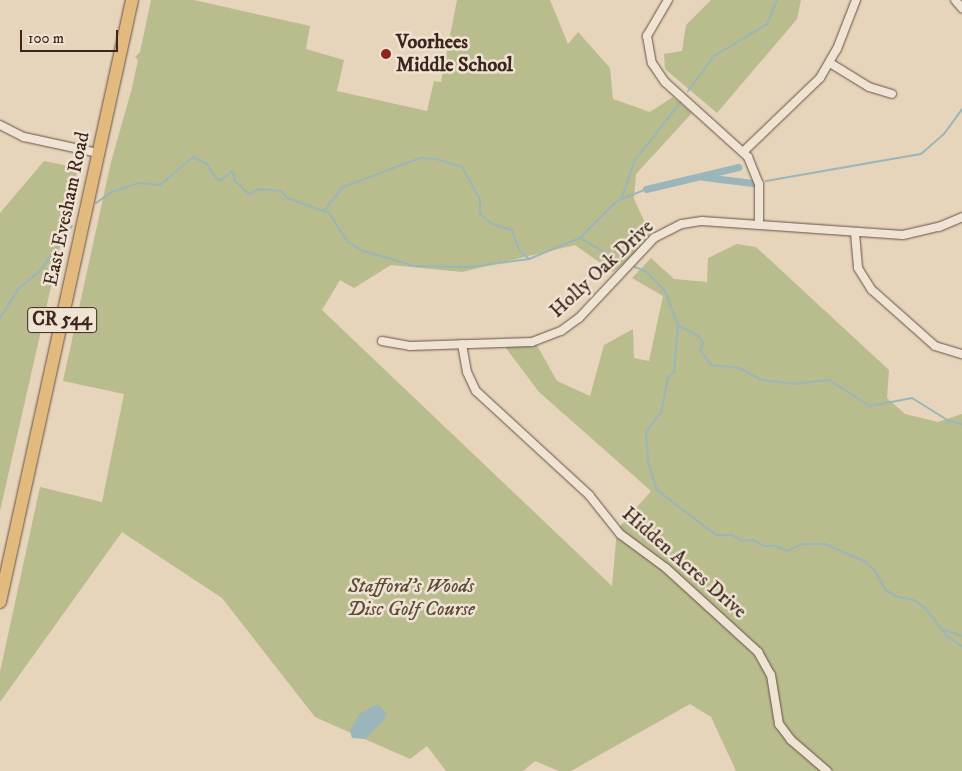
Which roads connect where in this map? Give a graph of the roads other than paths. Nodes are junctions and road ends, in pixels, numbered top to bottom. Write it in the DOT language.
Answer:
graph roads {
  1 [pos="132,0"];
  2 [pos="668,0"];
  3 [pos="856,0"];
  4 [pos="955,0"];
  5 [pos="962,8"];
  6 [pos="830,63"];
  7 [pos="892,94"];
  8 [pos="0,124"];
  9 [pos="743,152"];
  10 [pos="98,153"];
  11 [pos="962,217"];
  12 [pos="759,225"];
  13 [pos="854,233"];
  14 [pos="382,341"];
  15 [pos="462,344"];
  16 [pos="962,354"];
  17 [pos="0,602"];
  18 [pos="827,771"];
  1 -- 10 [label="main road, East Evesham Road / CR 544"];
  2 -- 9 [label="street"];
  3 -- 6 [label="street"];
  4 -- 5 [label="street"];
  6 -- 7 [label="street"];
  6 -- 9 [label="street"];
  8 -- 10 [label="street"];
  9 -- 12 [label="street"];
  10 -- 17 [label="main road, East Evesham Road / CR 544"];
  11 -- 13 [label="street, Holly Oak Drive"];
  12 -- 13 [label="street, Holly Oak Drive"];
  12 -- 15 [label="street, Holly Oak Drive"];
  13 -- 16 [label="street"];
  14 -- 15 [label="street, Holly Oak Drive"];
  15 -- 18 [label="street, Hidden Acres Drive"];
}
